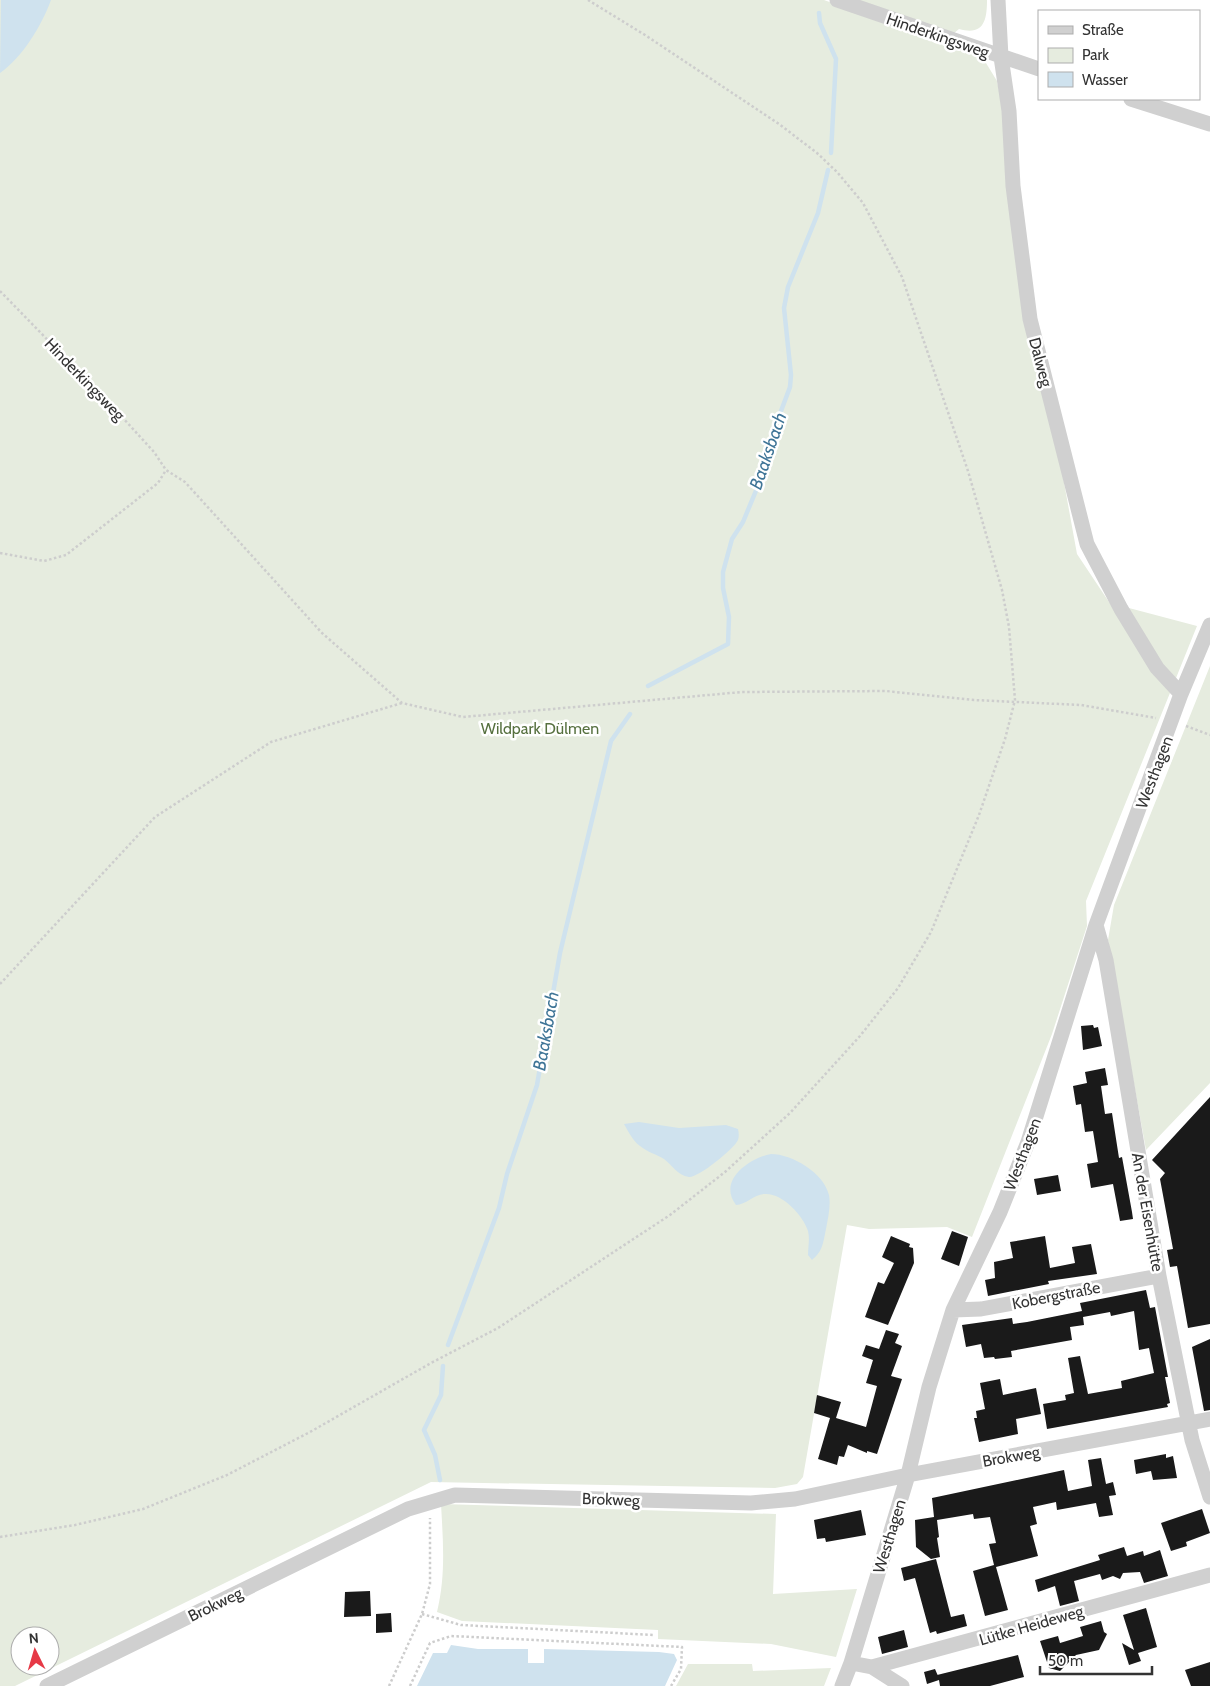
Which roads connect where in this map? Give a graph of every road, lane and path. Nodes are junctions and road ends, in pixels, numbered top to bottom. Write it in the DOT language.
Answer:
graph roads {
  1 [pos="588,0"];
  2 [pos="837,0"];
  3 [pos="998,0"];
  4 [pos="1002,57"];
  5 [pos="1038,69"];
  6 [pos="1134,100"];
  7 [pos="1210,124"];
  8 [pos="0,291"];
  9 [pos="166,470"];
  10 [pos="0,552"];
  11 [pos="1210,625"];
  12 [pos="1182,694"];
  13 [pos="1015,700"];
  14 [pos="402,703"];
  15 [pos="1173,721"];
  16 [pos="1210,735"];
  17 [pos="1096,925"];
  18 [pos="0,984"];
  19 [pos="1159,1276"];
  20 [pos="953,1310"];
  21 [pos="1210,1419"];
  22 [pos="1188,1423"];
  23 [pos="908,1475"];
  24 [pos="1210,1497"];
  25 [pos="430,1500"];
  26 [pos="0,1537"];
  27 [pos="1210,1575"];
  28 [pos="422,1614"];
  29 [pos="654,1635"];
  30 [pos="851,1663"];
  31 [pos="872,1667"];
  32 [pos="47,1686"];
  33 [pos="389,1686"];
  34 [pos="410,1686"];
  35 [pos="671,1686"];
  36 [pos="842,1686"];
  37 [pos="902,1686"];
  1 -- 13 [label="path"];
  2 -- 4 [label="street, Hinderkingsweg"];
  3 -- 4 [label="street, Dalweg"];
  4 -- 5 [label="street, Hinderkingsweg"];
  4 -- 12 [label="street, Dalweg"];
  6 -- 7 [label="street"];
  8 -- 9 [label="path, Hinderkingsweg"];
  9 -- 10 [label="path"];
  9 -- 14 [label="path"];
  11 -- 12 [label="street, Westhagen"];
  12 -- 15 [label="street, Westhagen"];
  13 -- 14 [label="path"];
  13 -- 15 [label="path"];
  13 -- 26 [label="path"];
  14 -- 18 [label="path"];
  15 -- 16 [label="path"];
  15 -- 17 [label="street, Westhagen"];
  17 -- 19 [label="street, An der Eisenhütte"];
  17 -- 20 [label="street, Westhagen"];
  19 -- 20 [label="street, Kobergstraße"];
  19 -- 22 [label="street, An der Eisenhütte"];
  20 -- 23 [label="street, Westhagen"];
  21 -- 22 [label="street, Brokweg"];
  22 -- 23 [label="street, Brokweg"];
  22 -- 24 [label="street, An der Eisenhütte"];
  23 -- 25 [label="street, Brokweg"];
  23 -- 30 [label="street, Westhagen"];
  25 -- 28 [label="path"];
  25 -- 32 [label="street, Brokweg"];
  27 -- 31 [label="street, Lütke Heideweg"];
  28 -- 29 [label="path"];
  28 -- 33 [label="path"];
  30 -- 31 [label="street, Lütke Heideweg"];
  30 -- 36 [label="street, Westhagen"];
  31 -- 37 [label="street"];
  34 -- 35 [label="path"];
}
